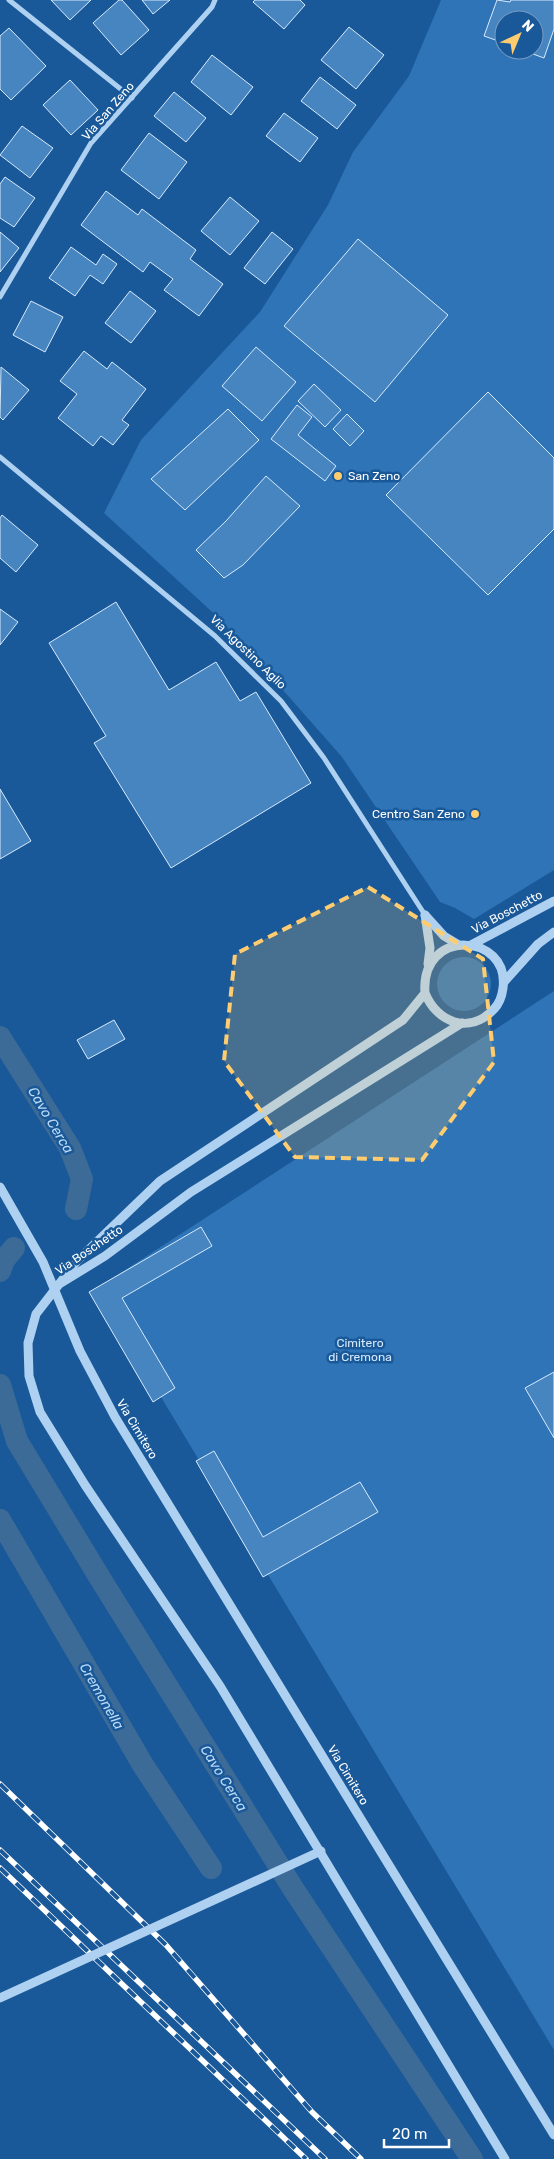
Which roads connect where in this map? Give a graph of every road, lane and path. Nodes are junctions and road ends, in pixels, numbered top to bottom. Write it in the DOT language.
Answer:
graph roads {
  1 [pos="9,0"];
  2 [pos="215,0"];
  3 [pos="132,98"];
  4 [pos="0,297"];
  5 [pos="0,457"];
  6 [pos="554,901"];
  7 [pos="425,915"];
  8 [pos="554,932"];
  9 [pos="458,945"];
  10 [pos="471,945"];
  11 [pos="427,970"];
  12 [pos="504,982"];
  13 [pos="425,993"];
  14 [pos="462,1023"];
  15 [pos="0,1187"];
  16 [pos="55,1288"];
  17 [pos="321,1851"];
  18 [pos="0,1998"];
  19 [pos="554,2135"];
  20 [pos="505,2159"];
  1 -- 3 [label="street"];
  2 -- 3 [label="street, Via San Zeno"];
  3 -- 4 [label="street, Via San Zeno"];
  5 -- 7 [label="street, Via Agostino Aglio"];
  6 -- 10 [label="street, Via Boschetto"];
  7 -- 9 [label="street, Via Agostino Aglio"];
  7 -- 11 [label="street, Via Agostino Aglio"];
  8 -- 12 [label="street, Via Boschetto"];
  9 -- 10 [label="street, Via Boschetto"];
  9 -- 11 [label="street, Via Boschetto"];
  10 -- 12 [label="street, Via Boschetto"];
  11 -- 13 [label="street"];
  12 -- 14 [label="street, Via Boschetto"];
  13 -- 14 [label="street"];
  13 -- 16 [label="street, Via Boschetto"];
  14 -- 16 [label="street, Via Boschetto"];
  15 -- 16 [label="street, Via Cimitero"];
  16 -- 17 [label="street"];
  16 -- 19 [label="street, Via Cimitero"];
  17 -- 18 [label="street, bridge"];
  17 -- 20 [label="street"];
}
